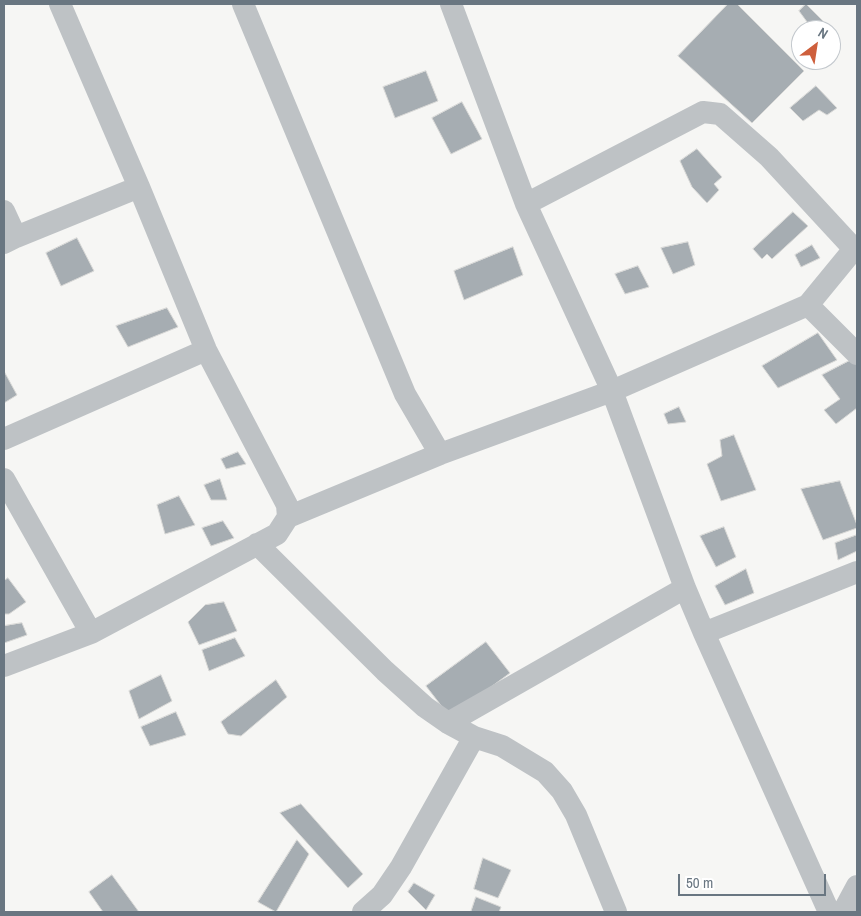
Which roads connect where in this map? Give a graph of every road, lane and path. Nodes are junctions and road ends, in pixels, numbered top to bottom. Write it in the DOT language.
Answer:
graph roads {
  1 [pos="60,4"];
  2 [pos="243,4"];
  3 [pos="451,4"];
  4 [pos="139,187"];
  5 [pos="526,204"];
  6 [pos="4,211"];
  7 [pos="10,240"];
  8 [pos="856,248"];
  9 [pos="808,305"];
  10 [pos="206,350"];
  11 [pos="857,354"];
  12 [pos="612,391"];
  13 [pos="4,439"];
  14 [pos="440,454"];
  15 [pos="4,479"];
  16 [pos="288,517"];
  17 [pos="257,544"];
  18 [pos="857,572"];
  19 [pos="685,588"];
  20 [pos="92,633"];
  21 [pos="704,633"];
  22 [pos="4,666"];
  23 [pos="448,723"];
  24 [pos="474,736"];
  25 [pos="857,886"];
  26 [pos="363,912"];
  27 [pos="616,912"];
  28 [pos="828,912"];
  29 [pos="843,912"];
  1 -- 4 [label="street"];
  2 -- 14 [label="street"];
  3 -- 5 [label="street"];
  4 -- 7 [label="street"];
  4 -- 10 [label="street"];
  5 -- 8 [label="street"];
  5 -- 12 [label="street"];
  6 -- 7 [label="street"];
  8 -- 9 [label="street"];
  9 -- 11 [label="street"];
  9 -- 12 [label="street"];
  10 -- 13 [label="street"];
  10 -- 16 [label="street"];
  12 -- 14 [label="street"];
  12 -- 19 [label="street"];
  14 -- 16 [label="street"];
  15 -- 20 [label="street"];
  16 -- 17 [label="street"];
  17 -- 20 [label="street"];
  17 -- 23 [label="street"];
  18 -- 21 [label="street"];
  19 -- 21 [label="street"];
  19 -- 23 [label="street"];
  20 -- 22 [label="street"];
  21 -- 28 [label="street"];
  23 -- 24 [label="street"];
  24 -- 26 [label="street"];
  24 -- 27 [label="street"];
  25 -- 29 [label="street"];
}
